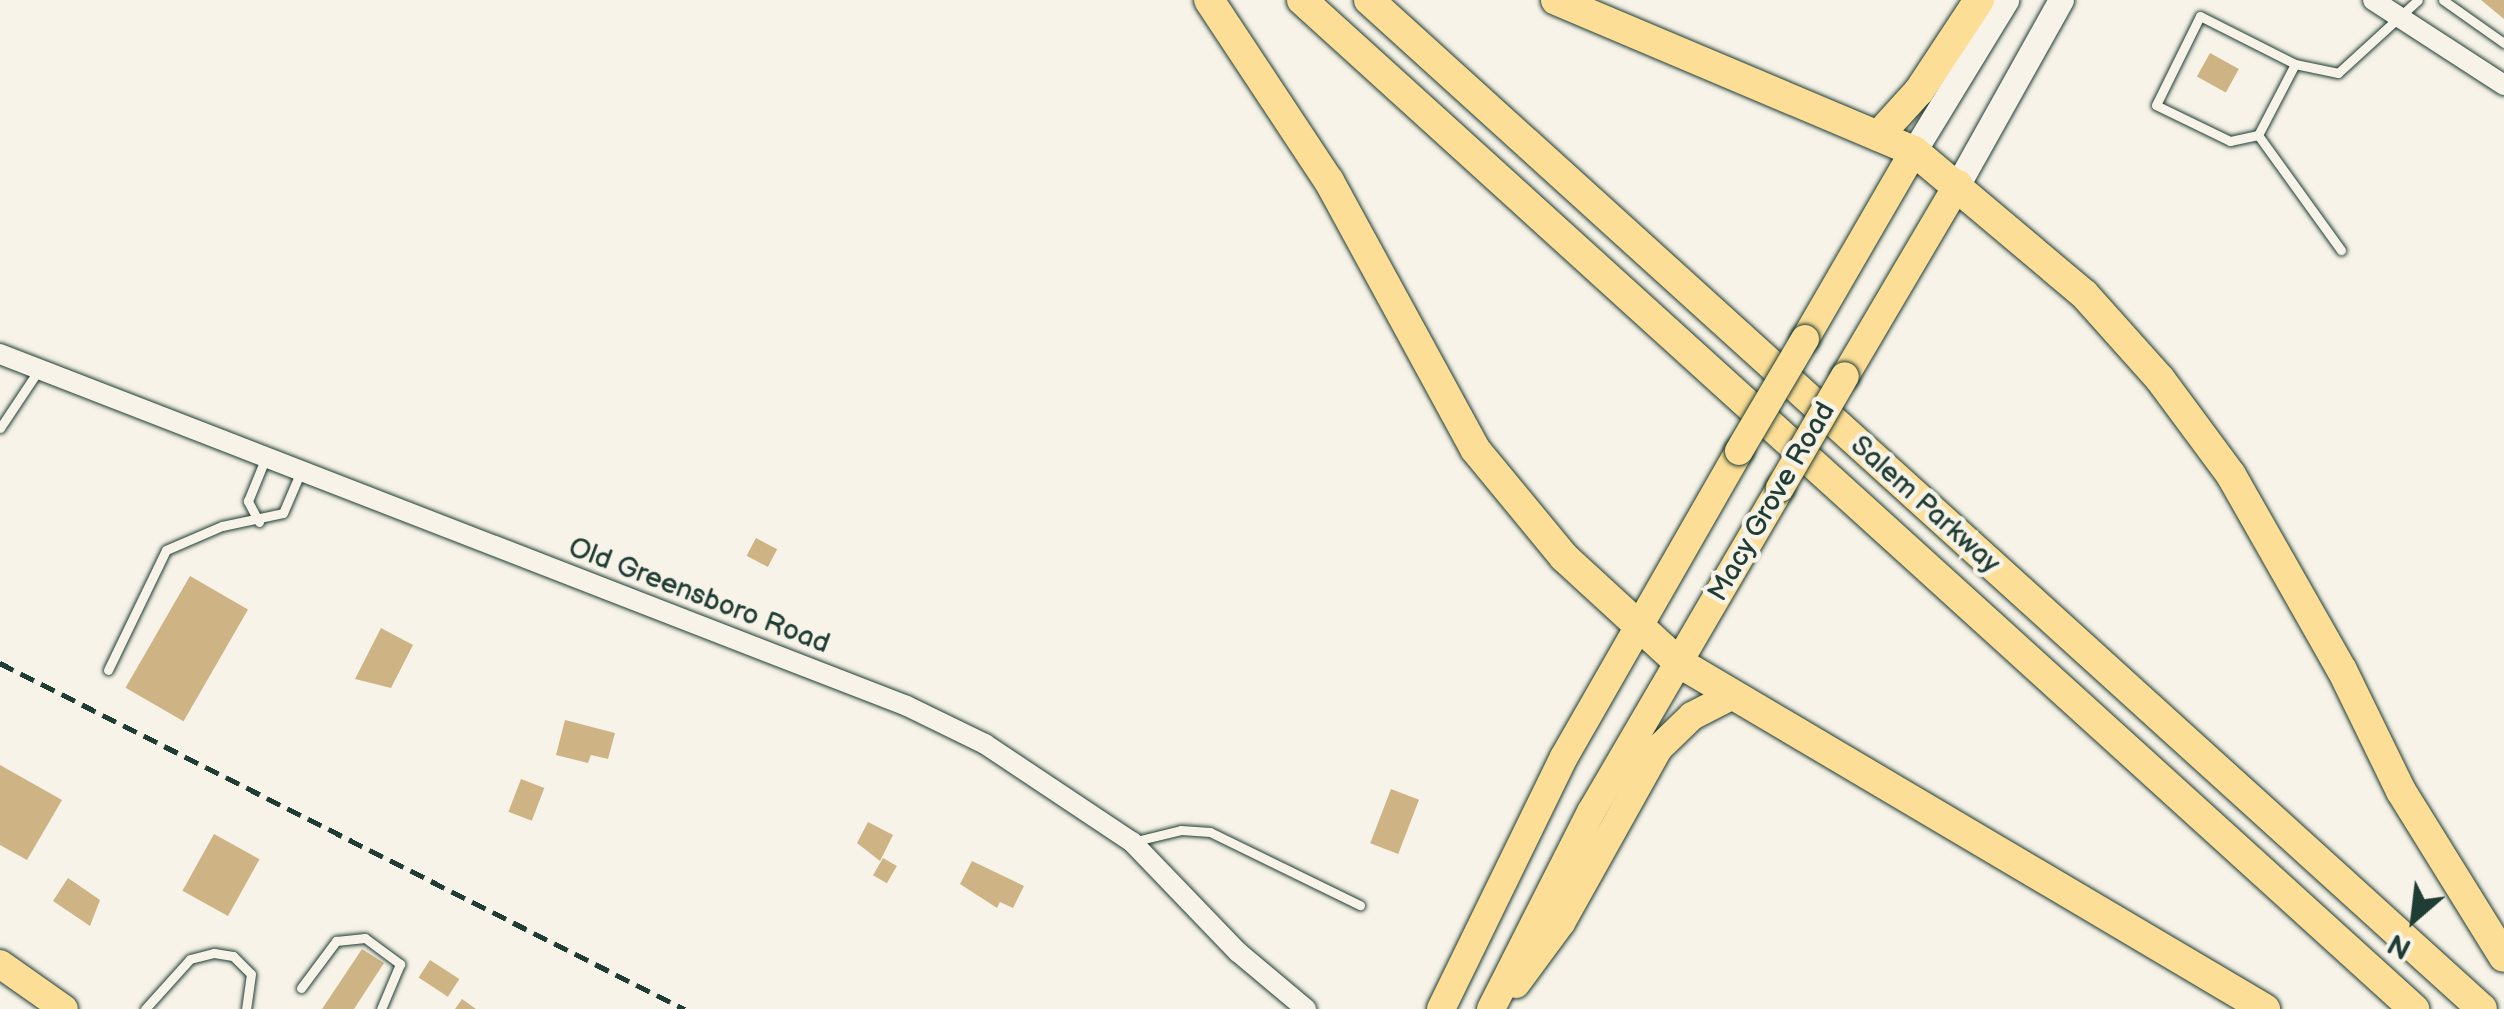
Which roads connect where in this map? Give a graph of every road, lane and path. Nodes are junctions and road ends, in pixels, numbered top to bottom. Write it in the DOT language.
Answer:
graph roads {
  1 [pos="1208,0"];
  2 [pos="1302,0"];
  3 [pos="1369,0"];
  4 [pos="1556,0"];
  5 [pos="1979,0"];
  6 [pos="2006,0"];
  7 [pos="2062,0"];
  8 [pos="2374,0"];
  9 [pos="2418,0"];
  10 [pos="2443,0"];
  11 [pos="2395,14"];
  12 [pos="2504,43"];
  13 [pos="2295,64"];
  14 [pos="2504,85"];
  15 [pos="1878,136"];
  16 [pos="2258,136"];
  17 [pos="1914,151"];
  18 [pos="1958,184"];
  19 [pos="2341,250"];
  20 [pos="0,354"];
  21 [pos="39,369"];
  22 [pos="0,427"];
  23 [pos="266,457"];
  24 [pos="301,471"];
  25 [pos="258,522"];
  26 [pos="1640,622"];
  27 [pos="1678,662"];
  28 [pos="108,670"];
  29 [pos="1733,695"];
  30 [pos="1132,842"];
  31 [pos="1360,905"];
  32 [pos="2504,958"];
  33 [pos="0,964"];
  34 [pos="301,988"];
  35 [pos="64,1009"];
  36 [pos="145,1009"];
  37 [pos="246,1009"];
  38 [pos="381,1009"];
  39 [pos="1306,1009"];
  40 [pos="1441,1009"];
  41 [pos="1495,1009"];
  42 [pos="2265,1009"];
  43 [pos="2414,1009"];
  44 [pos="2482,1009"];
  1 -- 26 [label="highway"];
  2 -- 43 [label="highway, Salem Parkway"];
  3 -- 44 [label="highway, Salem Parkway"];
  4 -- 15 [label="highway"];
  5 -- 15 [label="highway"];
  6 -- 17 [label="main road, Macy Grove Road"];
  7 -- 18 [label="main road, Macy Grove Road"];
  8 -- 11 [label="street"];
  9 -- 11 [label="lane"];
  10 -- 12 [label="lane"];
  11 -- 13 [label="lane"];
  11 -- 14 [label="street"];
  13 -- 16 [label="lane"];
  13 -- 16 [label="lane"];
  15 -- 17 [label="highway"];
  16 -- 19 [label="lane"];
  17 -- 18 [label="highway"];
  17 -- 26 [label="main road, Macy Grove Road, bridge"];
  18 -- 27 [label="main road, Macy Grove Road, bridge"];
  18 -- 32 [label="highway"];
  20 -- 21 [label="street, Old Greensboro Road"];
  21 -- 22 [label="lane"];
  21 -- 23 [label="street, Old Greensboro Road"];
  23 -- 24 [label="street, Old Greensboro Road"];
  23 -- 25 [label="lane"];
  24 -- 25 [label="lane"];
  24 -- 30 [label="street, Old Greensboro Road"];
  25 -- 28 [label="lane"];
  26 -- 27 [label="highway"];
  26 -- 40 [label="main road, Macy Grove Road"];
  27 -- 29 [label="highway"];
  27 -- 41 [label="main road, Macy Grove Road"];
  29 -- 41 [label="main road"];
  29 -- 42 [label="highway"];
  30 -- 31 [label="lane"];
  30 -- 39 [label="street, Old Greensboro Road"];
  33 -- 35 [label="main road"];
  34 -- 38 [label="lane"];
  36 -- 37 [label="lane"];
}
